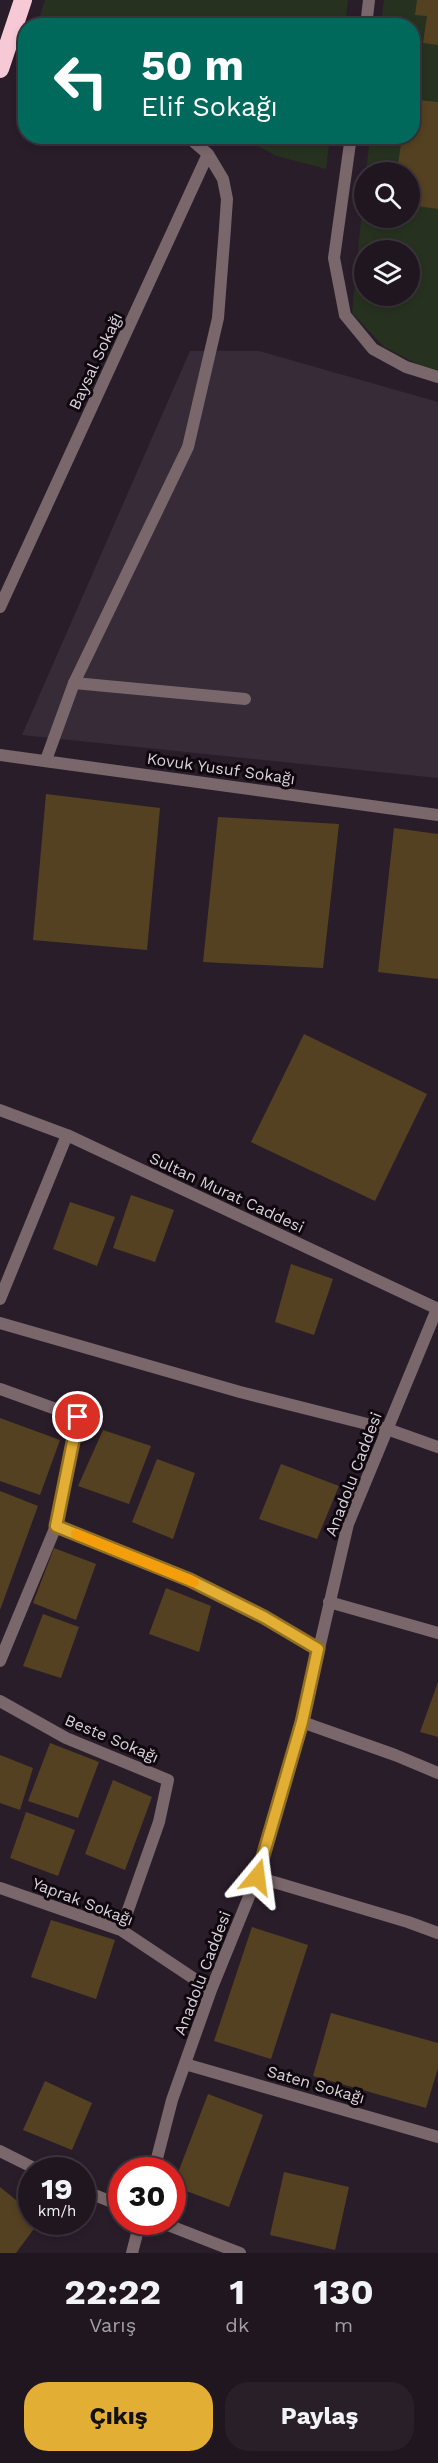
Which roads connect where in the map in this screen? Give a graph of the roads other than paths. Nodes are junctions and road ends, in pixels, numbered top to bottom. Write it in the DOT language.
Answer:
graph roads {
  1 [pos="23,0"];
  2 [pos="369,0"];
  3 [pos="21,18"];
  4 [pos="367,18"];
  5 [pos="18,44"];
  6 [pos="0,69"];
  7 [pos="196,144"];
  8 [pos="350,144"];
  9 [pos="208,154"];
  10 [pos="438,377"];
  11 [pos="0,607"];
  12 [pos="74,683"];
  13 [pos="245,699"];
  14 [pos="0,755"];
  15 [pos="46,760"];
  16 [pos="438,815"];
  17 [pos="0,1110"];
  18 [pos="67,1135"];
  19 [pos="0,1299"];
  20 [pos="437,1309"];
  21 [pos="0,1323"];
  22 [pos="0,1389"];
  23 [pos="387,1429"];
  24 [pos="438,1447"];
  25 [pos="56,1526"];
  26 [pos="329,1602"];
  27 [pos="438,1633"];
  28 [pos="318,1649"];
  29 [pos="0,1661"];
  30 [pos="0,1701"];
  31 [pos="302,1722"];
  32 [pos="438,1773"];
  33 [pos="257,1877"];
  34 [pos="0,1888"];
  35 [pos="121,1930"];
  36 [pos="438,1933"];
  37 [pos="211,1990"];
  38 [pos="185,2064"];
  39 [pos="438,2137"];
  40 [pos="0,2151"];
  41 [pos="157,2157"];
  42 [pos="18,2160"];
  43 [pos="186,2232"];
  44 [pos="137,2235"];
  45 [pos="132,2253"];
  46 [pos="240,2253"];
  1 -- 3 [label="highway"];
  2 -- 4 [label="street"];
  5 -- 6 [label="highway"];
  7 -- 9 [label="street"];
  8 -- 10 [label="street"];
  9 -- 11 [label="street, Baysal Sokağı"];
  9 -- 12 [label="street"];
  12 -- 13 [label="street"];
  12 -- 15 [label="street"];
  14 -- 15 [label="street, Kovuk Yusuf Sokağı"];
  15 -- 16 [label="street, Kovuk Yusuf Sokağı"];
  17 -- 18 [label="street, Sultan Murat Caddesi"];
  18 -- 19 [label="street"];
  18 -- 20 [label="street, Sultan Murat Caddesi"];
  20 -- 23 [label="street, Anadolu Caddesi"];
  21 -- 23 [label="street"];
  22 -- 25 [label="street"];
  23 -- 24 [label="street"];
  23 -- 26 [label="street, Anadolu Caddesi"];
  25 -- 28 [label="street"];
  25 -- 29 [label="street"];
  26 -- 27 [label="street"];
  26 -- 28 [label="street, Anadolu Caddesi"];
  28 -- 31 [label="street, Anadolu Caddesi"];
  30 -- 35 [label="street, Beste Sokağı"];
  31 -- 32 [label="street"];
  31 -- 33 [label="street, Anadolu Caddesi"];
  33 -- 36 [label="street"];
  33 -- 37 [label="street, Anadolu Caddesi"];
  34 -- 35 [label="street, Yaprak Sokağı"];
  35 -- 37 [label="street, Yaprak Sokağı"];
  37 -- 38 [label="street, Anadolu Caddesi"];
  38 -- 39 [label="street, Saten Sokağı"];
  38 -- 41 [label="street, Anadolu Caddesi"];
  40 -- 42 [label="street"];
  43 -- 46 [label="street"];
  44 -- 45 [label="street"];
}
